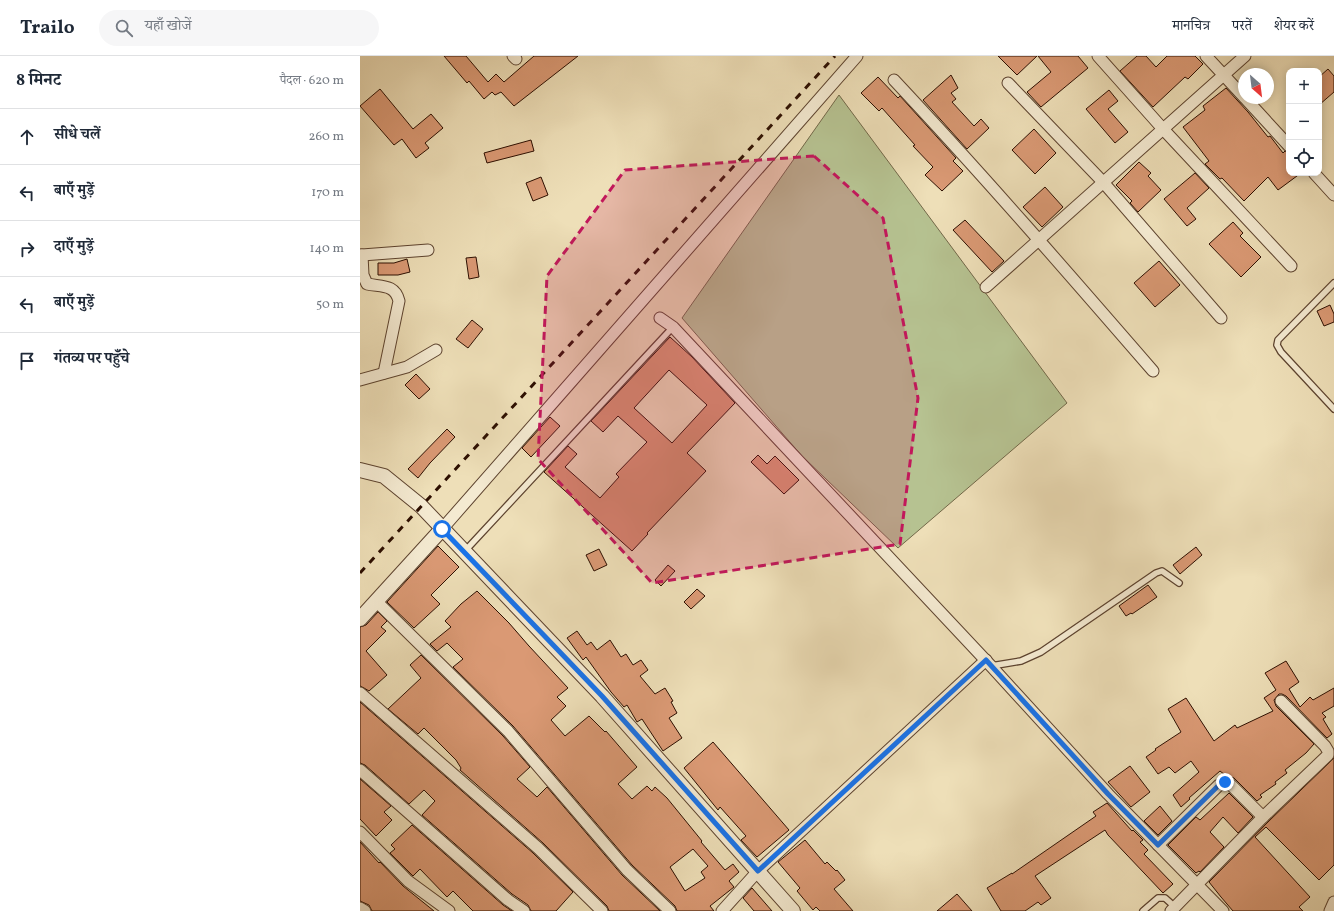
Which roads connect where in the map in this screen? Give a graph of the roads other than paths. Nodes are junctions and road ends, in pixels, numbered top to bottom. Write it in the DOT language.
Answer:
graph roads {
  1 [pos="857,56"];
  2 [pos="1098,56"];
  3 [pos="1206,56"];
  4 [pos="1245,56"];
  5 [pos="1224,75"];
  6 [pos="894,80"];
  7 [pos="1008,84"];
  8 [pos="1238,91"];
  9 [pos="1250,104"];
  10 [pos="1163,129"];
  11 [pos="1286,143"];
  12 [pos="1317,176"];
  13 [pos="1103,182"];
  14 [pos="1334,195"];
  15 [pos="1039,240"];
  16 [pos="428,250"];
  17 [pos="361,255"];
  18 [pos="1291,266"];
  19 [pos="1334,283"];
  20 [pos="986,287"];
  21 [pos="660,318"];
  22 [pos="1221,318"];
  23 [pos="673,327"];
  24 [pos="436,350"];
  25 [pos="1153,371"];
  26 [pos="384,373"];
  27 [pos="360,380"];
  28 [pos="1334,409"];
  29 [pos="360,470"];
  30 [pos="442,529"];
  31 [pos="464,552"];
  32 [pos="1179,583"];
  33 [pos="376,601"];
  34 [pos="360,619"];
  35 [pos="989,663"];
  36 [pos="360,693"];
  37 [pos="1281,701"];
  38 [pos="360,770"];
  39 [pos="1263,817"];
  40 [pos="360,832"];
  41 [pos="1158,845"];
  42 [pos="758,871"];
  43 [pos="1197,884"];
  44 [pos="1334,902"];
  45 [pos="360,908"];
  46 [pos="1173,909"];
  47 [pos="365,911"];
  48 [pos="448,911"];
  49 [pos="524,911"];
  50 [pos="602,911"];
  51 [pos="670,911"];
  52 [pos="722,911"];
  53 [pos="793,911"];
  54 [pos="1142,911"];
  55 [pos="1223,911"];
  56 [pos="1330,911"];
  1 -- 30 [label="street"];
  2 -- 10 [label="street"];
  3 -- 5 [label="street"];
  4 -- 5 [label="street"];
  5 -- 8 [label="street"];
  5 -- 10 [label="street"];
  6 -- 15 [label="street"];
  7 -- 13 [label="street"];
  9 -- 11 [label="street"];
  10 -- 13 [label="street"];
  10 -- 18 [label="street"];
  12 -- 14 [label="street"];
  13 -- 15 [label="street"];
  13 -- 22 [label="street"];
  15 -- 20 [label="street"];
  15 -- 25 [label="street"];
  16 -- 17 [label="street"];
  17 -- 26 [label="street"];
  19 -- 28 [label="lane"];
  21 -- 23 [label="street"];
  23 -- 31 [label="lane"];
  23 -- 35 [label="street"];
  24 -- 26 [label="street"];
  26 -- 27 [label="street"];
  29 -- 30 [label="street"];
  30 -- 31 [label="street"];
  30 -- 33 [label="street"];
  31 -- 42 [label="street"];
  32 -- 35 [label="lane"];
  33 -- 34 [label="street"];
  33 -- 51 [label="street"];
  35 -- 41 [label="street"];
  35 -- 42 [label="street"];
  36 -- 50 [label="street"];
  37 -- 39 [label="street"];
  38 -- 49 [label="street"];
  39 -- 41 [label="street"];
  39 -- 43 [label="street"];
  40 -- 48 [label="street"];
  41 -- 43 [label="street"];
  42 -- 52 [label="street"];
  42 -- 53 [label="street"];
  43 -- 46 [label="street"];
  43 -- 55 [label="street"];
  44 -- 56 [label="street"];
  45 -- 47 [label="street"];
  46 -- 54 [label="lane"];
}
